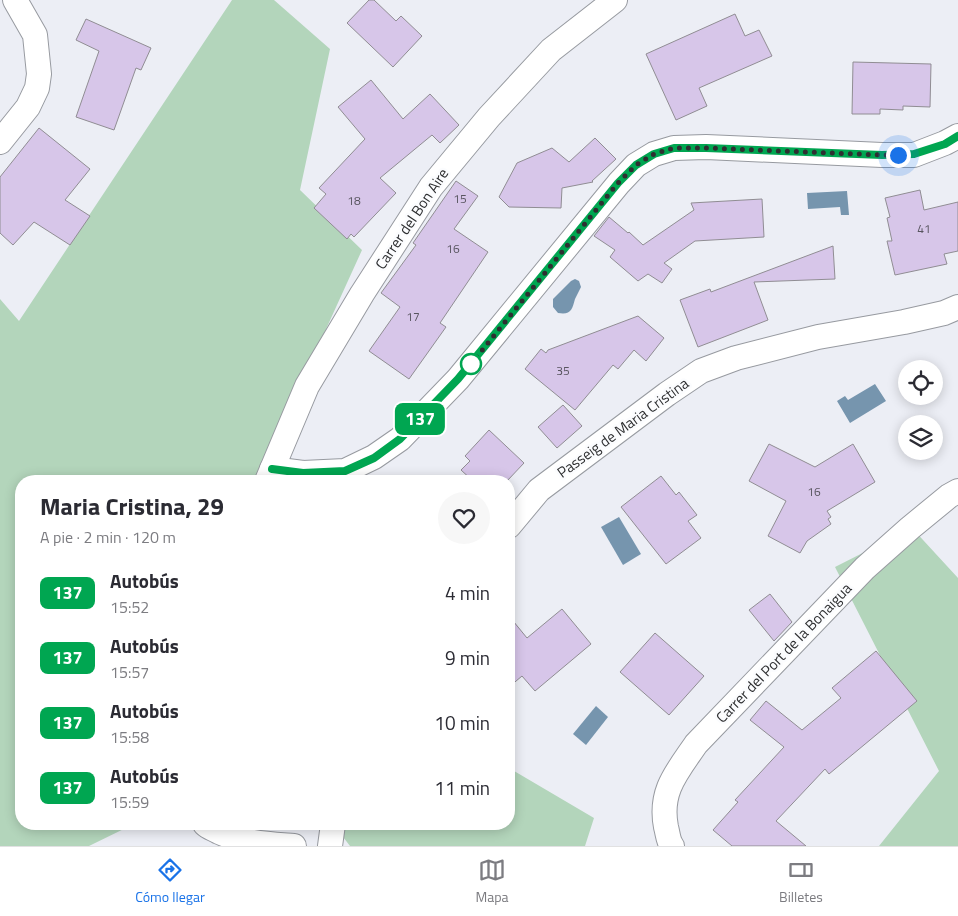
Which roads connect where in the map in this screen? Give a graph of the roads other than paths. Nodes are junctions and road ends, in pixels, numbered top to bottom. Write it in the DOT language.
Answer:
graph roads {
  1 [pos="15,0"];
  2 [pos="615,0"];
  3 [pos="958,136"];
  4 [pos="0,142"];
  5 [pos="958,307"];
  6 [pos="269,475"];
  7 [pos="958,492"];
  8 [pos="515,519"];
  9 [pos="216,830"];
  10 [pos="332,830"];
  11 [pos="294,846"];
  12 [pos="330,846"];
  13 [pos="672,846"];
  1 -- 4 [label="street"];
  2 -- 6 [label="street, Carrer del Bon Aire"];
  3 -- 6 [label="street"];
  5 -- 8 [label="street, Passeig de Maria Cristina"];
  7 -- 13 [label="street, Carrer del Port de la Bonaigua"];
  9 -- 11 [label="street"];
  10 -- 12 [label="street"];
}
